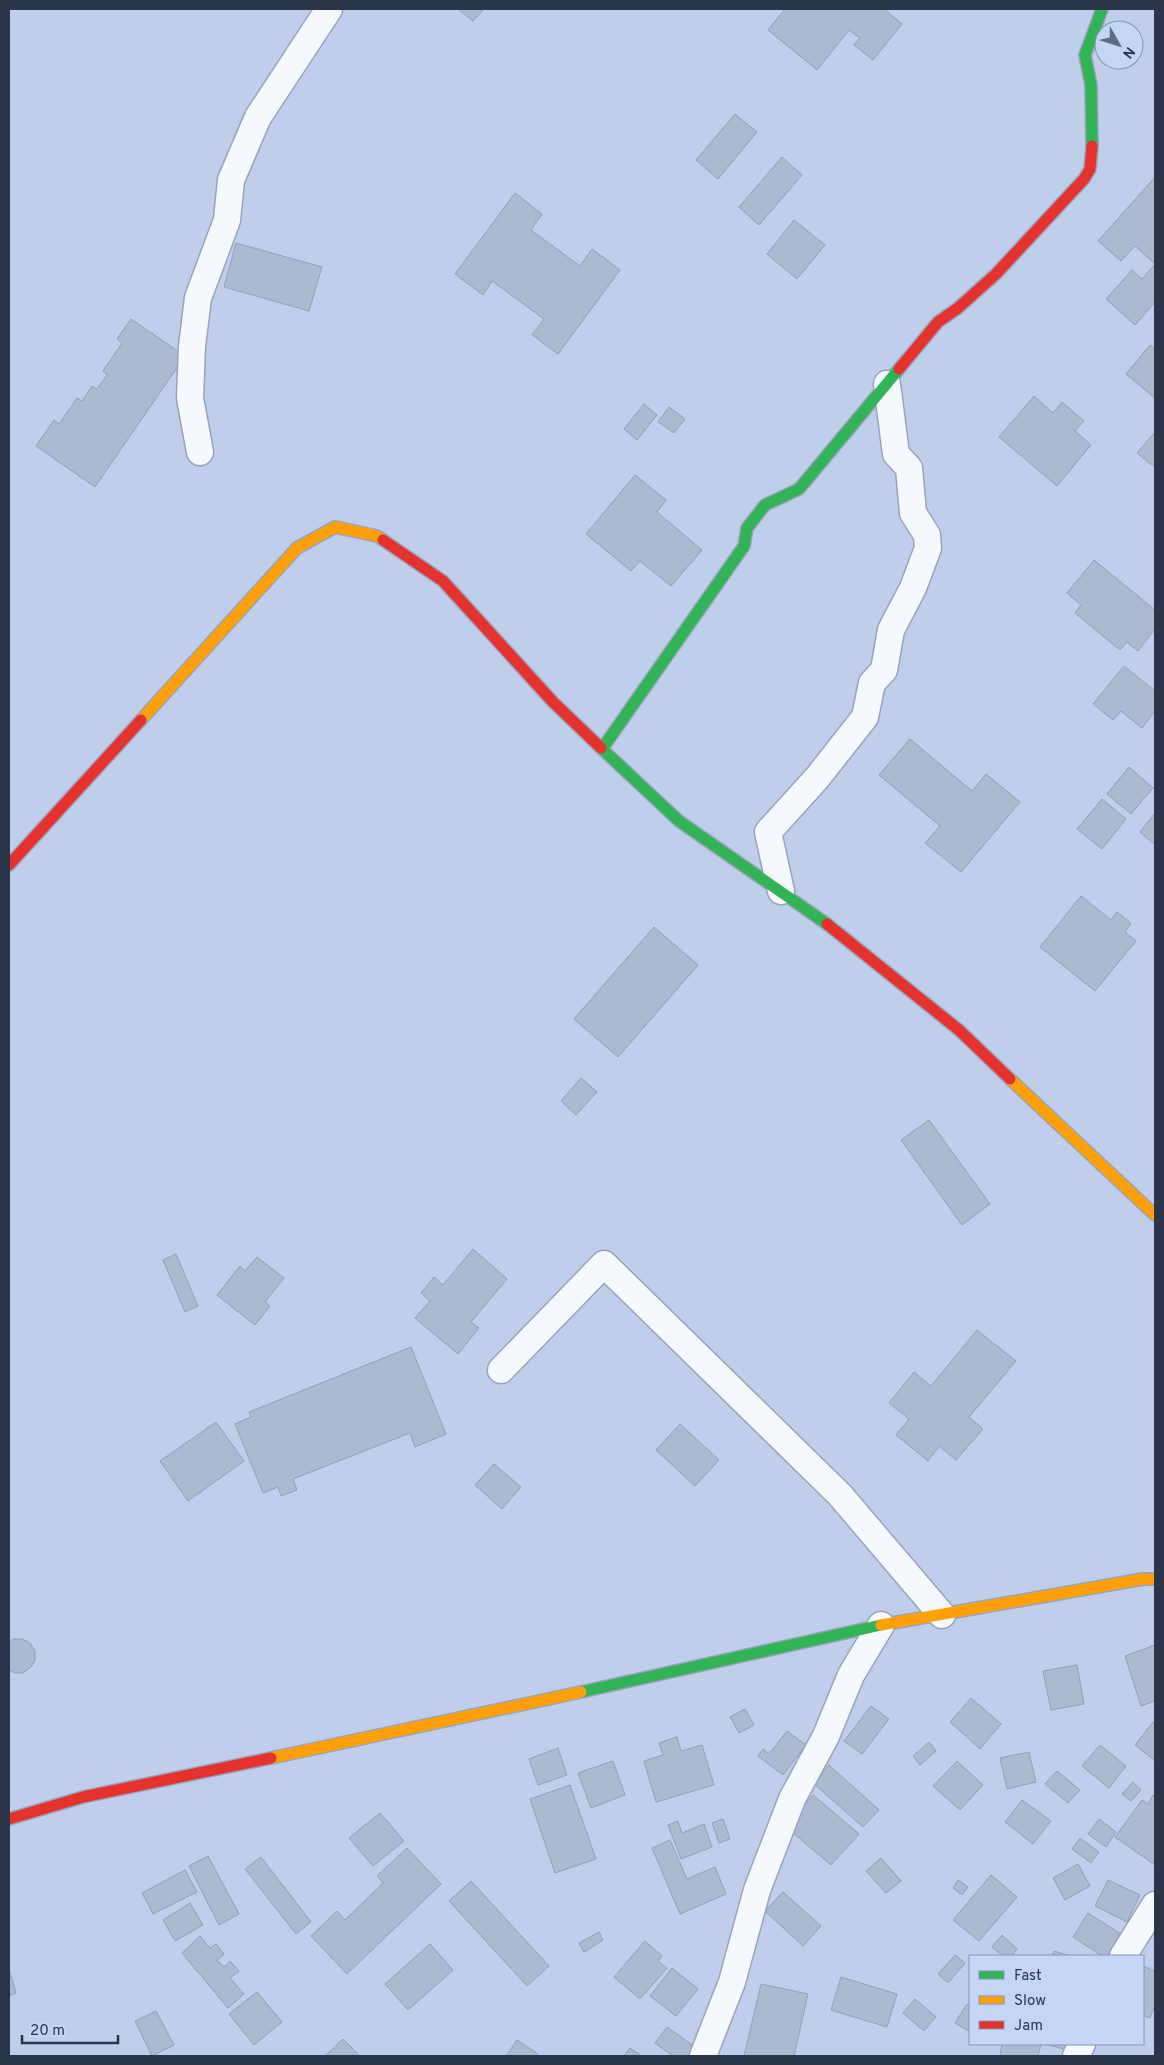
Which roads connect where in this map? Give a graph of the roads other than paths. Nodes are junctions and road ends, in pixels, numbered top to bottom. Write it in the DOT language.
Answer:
graph roads {
  1 [pos="329,9"];
  2 [pos="1102,9"];
  3 [pos="887,384"];
  4 [pos="200,452"];
  5 [pos="602,749"];
  6 [pos="9,865"];
  7 [pos="781,891"];
  8 [pos="1155,1215"];
  9 [pos="500,1370"];
  10 [pos="1155,1578"];
  11 [pos="942,1615"];
  12 [pos="881,1625"];
  13 [pos="9,1819"];
  14 [pos="1155,1904"];
  15 [pos="1124,1955"];
  16 [pos="702,2056"];
  1 -- 4 [label="street"];
  2 -- 3 [label="street"];
  3 -- 5 [label="street"];
  3 -- 7 [label="street"];
  5 -- 6 [label="street"];
  5 -- 7 [label="street"];
  7 -- 8 [label="street"];
  9 -- 11 [label="street"];
  10 -- 11 [label="street"];
  11 -- 12 [label="street"];
  12 -- 13 [label="street"];
  12 -- 16 [label="street"];
  14 -- 15 [label="street"];
}
